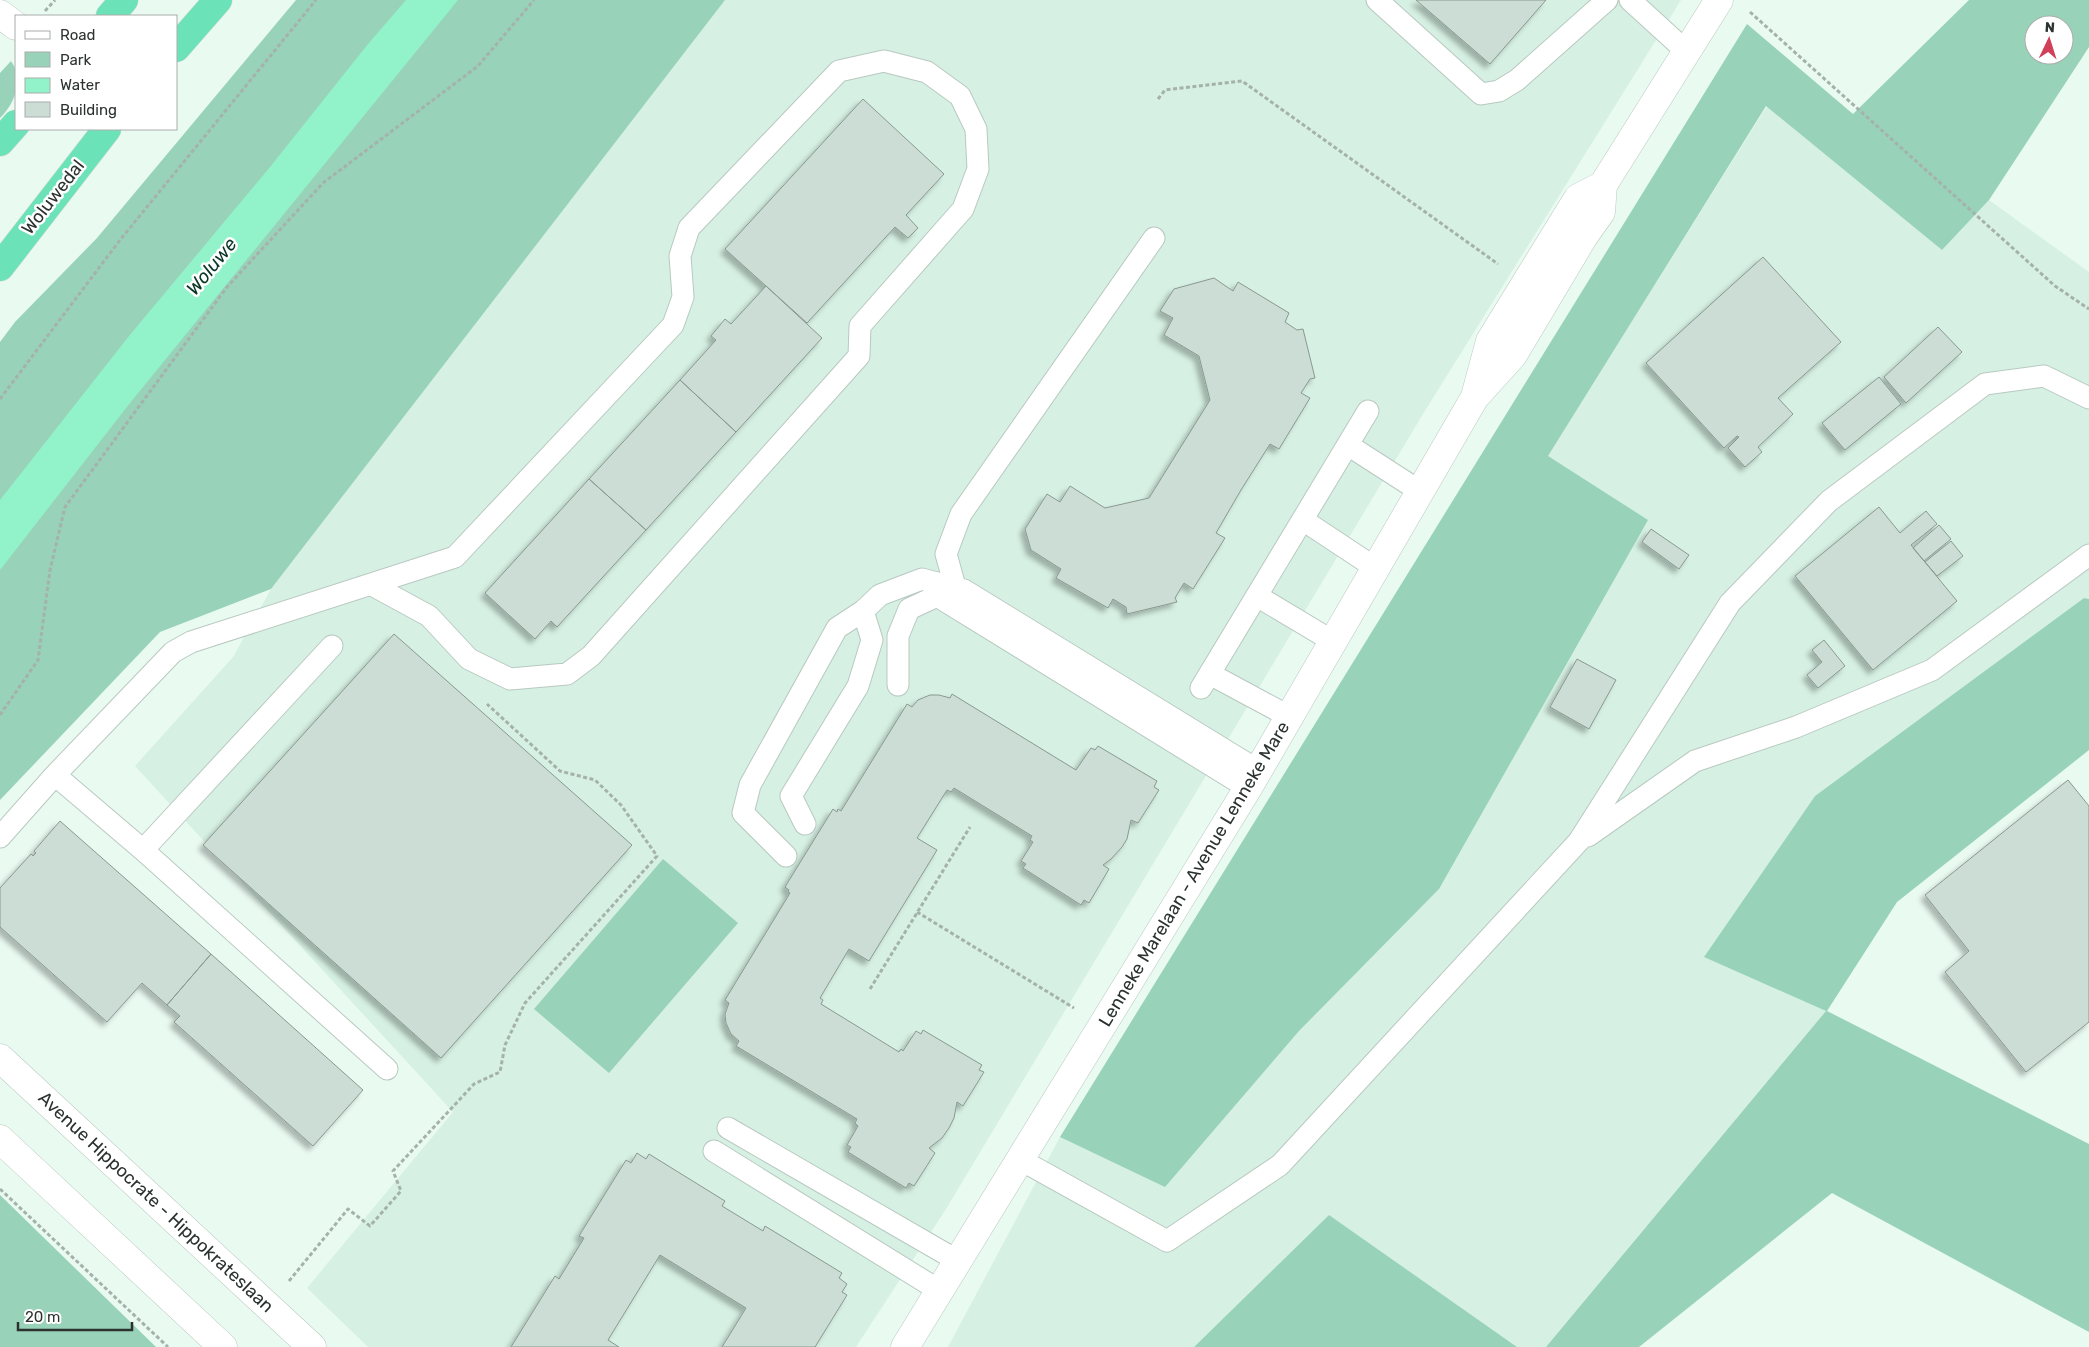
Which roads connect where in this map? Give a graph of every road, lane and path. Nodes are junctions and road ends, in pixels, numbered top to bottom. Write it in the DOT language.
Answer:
graph roads {
  1 [pos="55,0"];
  2 [pos="124,0"];
  3 [pos="218,0"];
  4 [pos="316,0"];
  5 [pos="534,0"];
  6 [pos="1377,0"];
  7 [pos="1607,0"];
  8 [pos="1630,0"];
  9 [pos="1732,3"];
  10 [pos="0,14"];
  11 [pos="41,15"];
  12 [pos="111,15"];
  13 [pos="15,25"];
  14 [pos="178,46"];
  15 [pos="1687,52"];
  16 [pos="1158,99"];
  17 [pos="15,125"];
  18 [pos="106,130"];
  19 [pos="0,142"];
  20 [pos="1603,186"];
  21 [pos="1154,238"];
  22 [pos="0,267"];
  23 [pos="1525,283"];
  24 [pos="2089,309"];
  25 [pos="1475,397"];
  26 [pos="2089,398"];
  27 [pos="0,399"];
  28 [pos="1368,411"];
  29 [pos="1348,445"];
  30 [pos="1421,492"];
  31 [pos="1303,520"];
  32 [pos="2089,555"];
  33 [pos="1376,568"];
  34 [pos="372,584"];
  35 [pos="954,588"];
  36 [pos="1257,596"];
  37 [pos="864,611"];
  38 [pos="965,613"];
  39 [pos="1334,642"];
  40 [pos="332,646"];
  41 [pos="898,685"];
  42 [pos="483,700"];
  43 [pos="0,715"];
  44 [pos="1290,717"];
  45 [pos="55,775"];
  46 [pos="1254,780"];
  47 [pos="805,824"];
  48 [pos="970,827"];
  49 [pos="0,837"];
  50 [pos="1579,841"];
  51 [pos="143,850"];
  52 [pos="786,856"];
  53 [pos="917,912"];
  54 [pos="870,989"];
  55 [pos="1102,1026"];
  56 [pos="0,1058"];
  57 [pos="387,1069"];
  58 [pos="728,1128"];
  59 [pos="0,1139"];
  60 [pos="714,1151"];
  61 [pos="1020,1160"];
  62 [pos="0,1189"];
  63 [pos="958,1262"];
  64 [pos="940,1291"];
  65 [pos="268,1306"];
  66 [pos="168,1347"];
  67 [pos="223,1347"];
  68 [pos="312,1347"];
  69 [pos="905,1347"];
  1 -- 11 [label="path"];
  2 -- 12 [label="highway"];
  3 -- 14 [label="highway"];
  4 -- 27 [label="path"];
  5 -- 43 [label="path"];
  6 -- 7 [label="lane"];
  8 -- 15 [label="lane"];
  9 -- 15 [label="street, Lenneke Marelaan - Avenue Lenneke Mare"];
  9 -- 24 [label="path"];
  10 -- 13 [label="street"];
  15 -- 20 [label="street, Lenneke Marelaan - Avenue Lenneke Mare"];
  16 -- 23 [label="path"];
  17 -- 19 [label="highway"];
  18 -- 22 [label="highway, Woluwedal"];
  20 -- 23 [label="street, Lenneke Marelaan - Avenue Lenneke Mare"];
  20 -- 25 [label="street, Lenneke Marelaan - Avenue Lenneke Mare"];
  21 -- 35 [label="lane"];
  23 -- 25 [label="street, Lenneke Marelaan - Avenue Lenneke Mare"];
  25 -- 30 [label="street, Lenneke Marelaan - Avenue Lenneke Mare"];
  26 -- 50 [label="lane"];
  28 -- 29 [label="lane"];
  29 -- 30 [label="lane"];
  29 -- 31 [label="lane"];
  30 -- 33 [label="street, Lenneke Marelaan - Avenue Lenneke Mare"];
  31 -- 33 [label="lane"];
  31 -- 36 [label="lane"];
  32 -- 50 [label="lane"];
  33 -- 39 [label="street, Lenneke Marelaan - Avenue Lenneke Mare"];
  34 -- 34 [label="lane"];
  34 -- 45 [label="lane"];
  35 -- 37 [label="lane"];
  35 -- 38 [label="lane"];
  35 -- 46 [label="lane"];
  36 -- 39 [label="lane"];
  36 -- 44 [label="lane"];
  37 -- 47 [label="lane"];
  37 -- 52 [label="lane"];
  38 -- 41 [label="lane"];
  38 -- 46 [label="lane"];
  39 -- 44 [label="street, Lenneke Marelaan - Avenue Lenneke Mare"];
  40 -- 51 [label="lane"];
  42 -- 65 [label="path"];
  44 -- 46 [label="street, Lenneke Marelaan - Avenue Lenneke Mare"];
  45 -- 49 [label="lane"];
  45 -- 51 [label="lane"];
  46 -- 55 [label="street, Lenneke Marelaan - Avenue Lenneke Mare"];
  48 -- 53 [label="path"];
  50 -- 61 [label="lane"];
  51 -- 57 [label="lane"];
  53 -- 54 [label="path"];
  53 -- 55 [label="path"];
  55 -- 61 [label="street, Lenneke Marelaan - Avenue Lenneke Mare"];
  56 -- 65 [label="street, Avenue Hippocrate - Hippokrateslaan"];
  58 -- 63 [label="lane"];
  59 -- 67 [label="street"];
  60 -- 64 [label="lane"];
  61 -- 63 [label="street, Lenneke Marelaan - Avenue Lenneke Mare"];
  62 -- 66 [label="path"];
  63 -- 64 [label="street, Lenneke Marelaan - Avenue Lenneke Mare"];
  64 -- 69 [label="street, Lenneke Marelaan - Avenue Lenneke Mare"];
  65 -- 68 [label="street, Avenue Hippocrate - Hippokrateslaan"];
}
